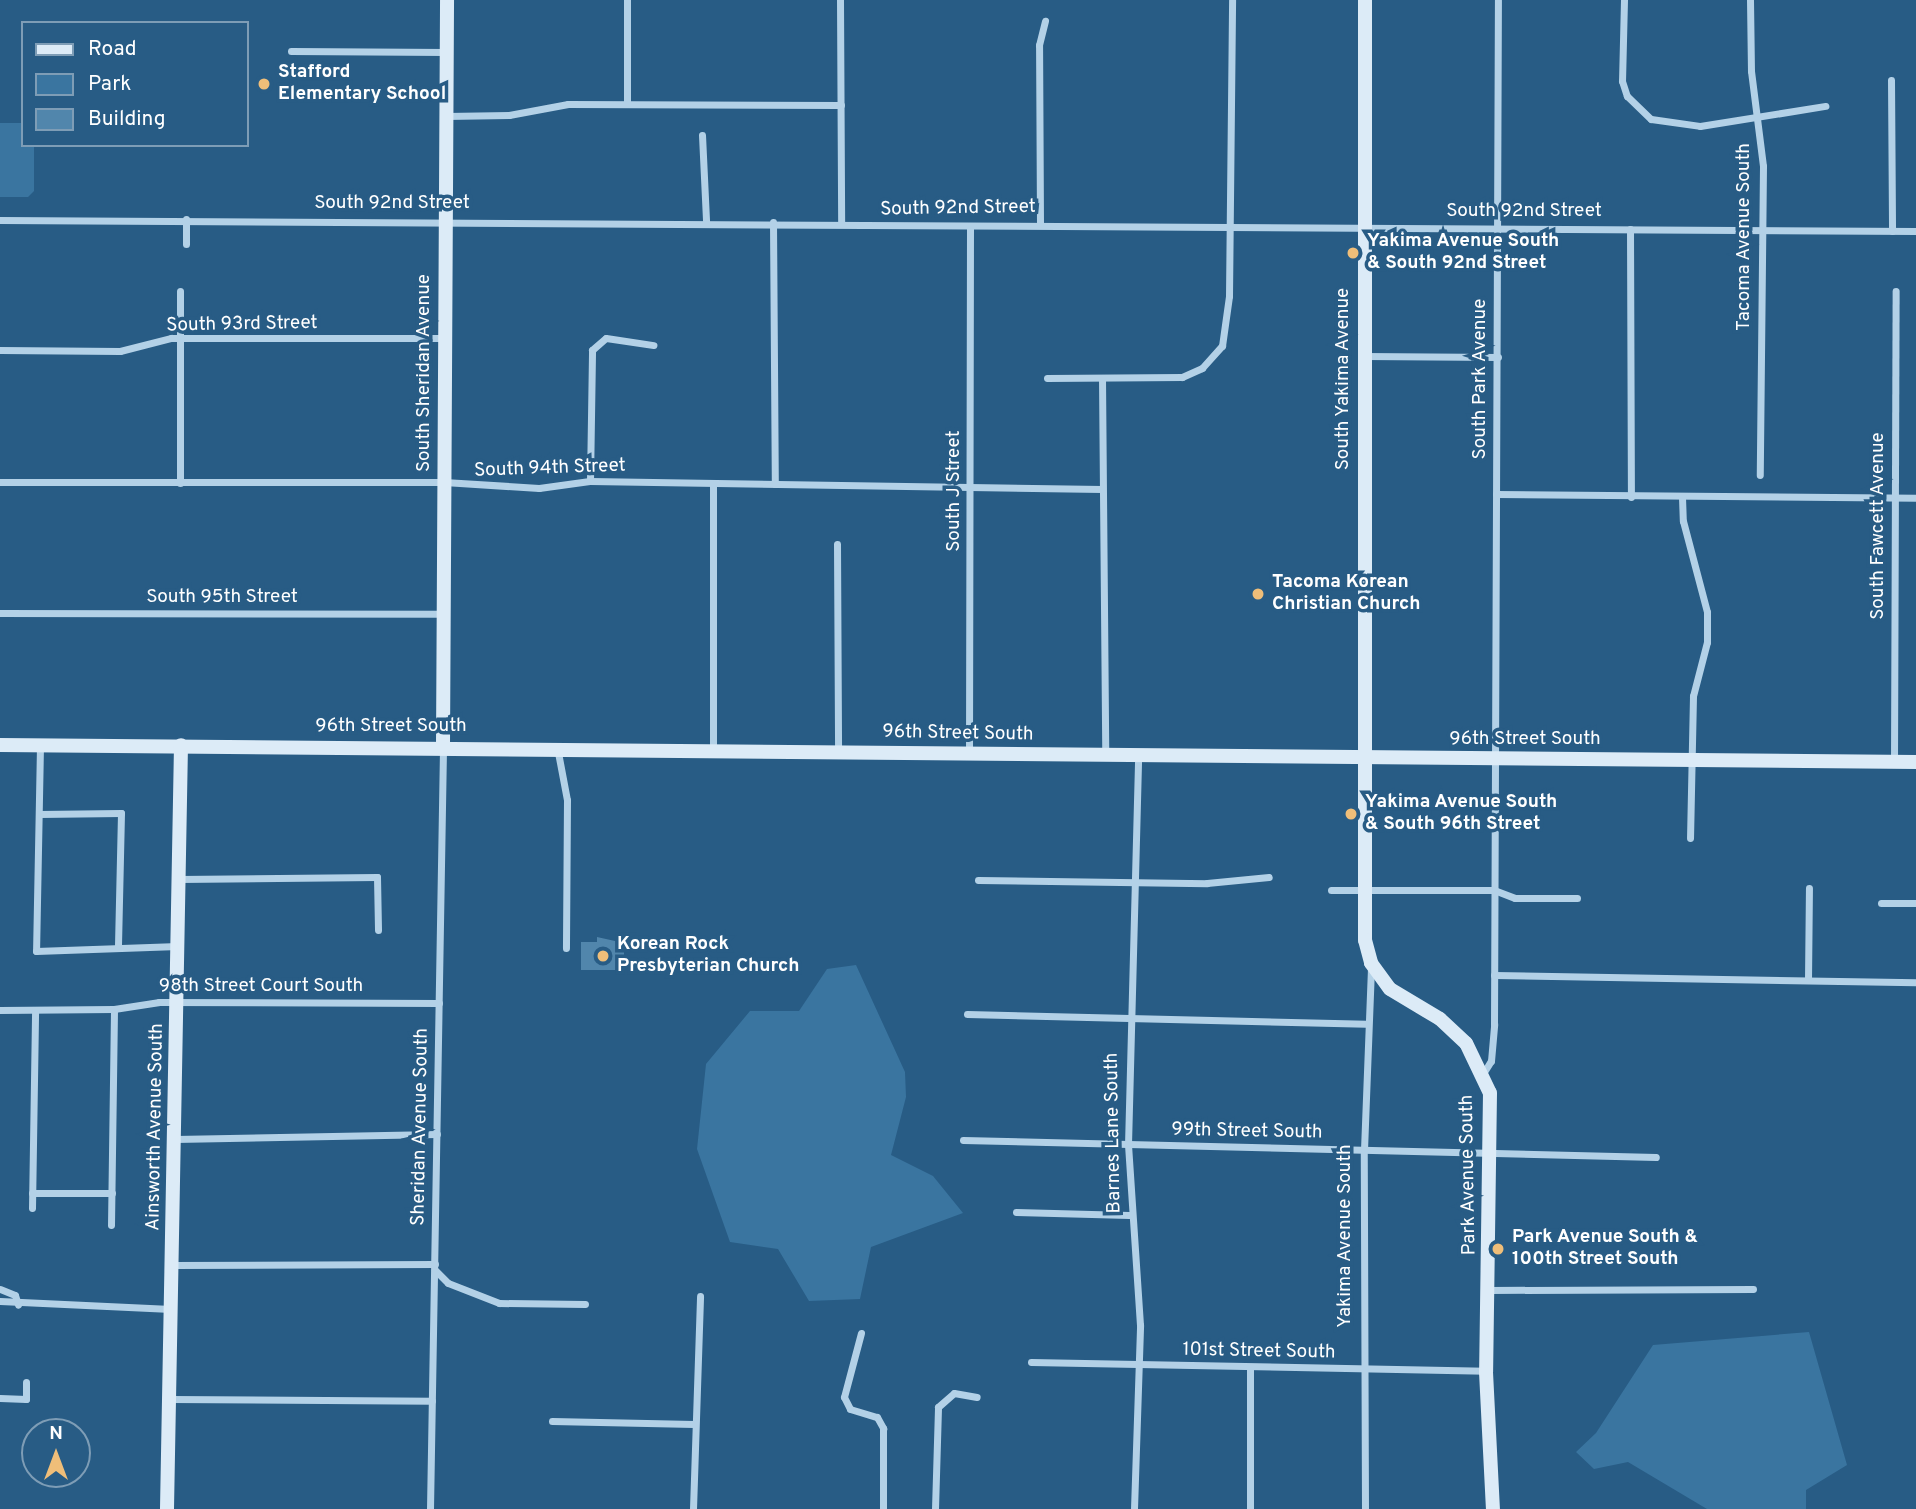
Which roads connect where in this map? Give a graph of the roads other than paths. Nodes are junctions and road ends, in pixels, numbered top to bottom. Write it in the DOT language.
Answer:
graph roads {
  1 [pos="447,0"];
  2 [pos="628,0"];
  3 [pos="840,0"];
  4 [pos="1232,0"];
  5 [pos="1365,0"];
  6 [pos="1498,0"];
  7 [pos="1750,0"];
  8 [pos="1623,1"];
  9 [pos="1045,20"];
  10 [pos="291,51"];
  11 [pos="446,52"];
  12 [pos="1891,80"];
  13 [pos="627,104"];
  14 [pos="841,105"];
  15 [pos="1825,106"];
  16 [pos="446,116"];
  17 [pos="1759,119"];
  18 [pos="702,135"];
  19 [pos="186,219"];
  20 [pos="0,220"];
  21 [pos="446,220"];
  22 [pos="706,221"];
  23 [pos="774,222"];
  24 [pos="841,222"];
  25 [pos="1040,224"];
  26 [pos="1229,226"];
  27 [pos="1363,227"];
  28 [pos="1497,228"];
  29 [pos="970,229"];
  30 [pos="1630,229"];
  31 [pos="1763,230"];
  32 [pos="1892,230"];
  33 [pos="1916,231"];
  34 [pos="186,244"];
  35 [pos="1896,290"];
  36 [pos="180,291"];
  37 [pos="445,338"];
  38 [pos="180,339"];
  39 [pos="653,345"];
  40 [pos="0,350"];
  41 [pos="1364,356"];
  42 [pos="1498,357"];
  43 [pos="1047,378"];
  44 [pos="1102,378"];
  45 [pos="1760,475"];
  46 [pos="590,481"];
  47 [pos="0,482"];
  48 [pos="180,482"];
  49 [pos="444,482"];
  50 [pos="713,484"];
  51 [pos="775,484"];
  52 [pos="971,487"];
  53 [pos="1102,489"];
  54 [pos="1496,494"];
  55 [pos="1631,496"];
  56 [pos="1682,496"];
  57 [pos="1894,498"];
  58 [pos="1916,498"];
  59 [pos="837,544"];
  60 [pos="0,613"];
  61 [pos="443,614"];
  62 [pos="0,745"];
  63 [pos="40,745"];
  64 [pos="181,746"];
  65 [pos="443,746"];
  66 [pos="557,747"];
  67 [pos="713,749"];
  68 [pos="838,751"];
  69 [pos="969,753"];
  70 [pos="1105,755"];
  71 [pos="1138,756"];
  72 [pos="1361,758"];
  73 [pos="1497,759"];
  74 [pos="1690,760"];
  75 [pos="1894,762"];
  76 [pos="1916,762"];
  77 [pos="38,814"];
  78 [pos="1690,838"];
  79 [pos="1269,877"];
  80 [pos="179,878"];
  81 [pos="978,880"];
  82 [pos="1133,881"];
  83 [pos="1809,888"];
  84 [pos="1331,890"];
  85 [pos="1363,890"];
  86 [pos="1494,890"];
  87 [pos="1577,898"];
  88 [pos="1881,903"];
  89 [pos="1916,903"];
  90 [pos="378,930"];
  91 [pos="118,945"];
  92 [pos="178,946"];
  93 [pos="566,948"];
  94 [pos="1371,963"];
  95 [pos="1494,975"];
  96 [pos="1808,980"];
  97 [pos="1916,982"];
  98 [pos="439,1003"];
  99 [pos="177,1005"];
  100 [pos="114,1009"];
  101 [pos="0,1010"];
  102 [pos="35,1010"];
  103 [pos="967,1014"];
  104 [pos="1129,1016"];
  105 [pos="1366,1024"];
  106 [pos="1484,1072"];
  107 [pos="437,1134"];
  108 [pos="175,1139"];
  109 [pos="963,1140"];
  110 [pos="1128,1144"];
  111 [pos="1364,1150"];
  112 [pos="1492,1152"];
  113 [pos="1656,1157"];
  114 [pos="32,1193"];
  115 [pos="112,1193"];
  116 [pos="32,1208"];
  117 [pos="1016,1212"];
  118 [pos="1129,1215"];
  119 [pos="111,1225"];
  120 [pos="173,1265"];
  121 [pos="435,1267"];
  122 [pos="0,1289"];
  123 [pos="1753,1289"];
  124 [pos="1489,1290"];
  125 [pos="700,1296"];
  126 [pos="0,1301"];
  127 [pos="585,1304"];
  128 [pos="18,1305"];
  129 [pos="172,1309"];
  130 [pos="862,1333"];
  131 [pos="1031,1362"];
  132 [pos="1139,1366"];
  133 [pos="1250,1367"];
  134 [pos="1366,1370"];
  135 [pos="1486,1371"];
  136 [pos="26,1382"];
  137 [pos="976,1397"];
  138 [pos="0,1398"];
  139 [pos="170,1399"];
  140 [pos="432,1401"];
  141 [pos="552,1421"];
  142 [pos="694,1424"];
  143 [pos="167,1509"];
  144 [pos="430,1509"];
  145 [pos="693,1509"];
  146 [pos="883,1509"];
  147 [pos="935,1509"];
  148 [pos="1134,1509"];
  149 [pos="1250,1509"];
  150 [pos="1365,1509"];
  151 [pos="1493,1509"];
  1 -- 11 [label="main road, South Sheridan Avenue"];
  2 -- 13 [label="street"];
  3 -- 14 [label="street"];
  4 -- 26 [label="street"];
  5 -- 27 [label="main road, South Yakima Avenue"];
  6 -- 28 [label="street, South Park Avenue"];
  7 -- 17 [label="street, Tacoma Avenue South"];
  8 -- 17 [label="street"];
  9 -- 25 [label="street"];
  10 -- 11 [label="street"];
  11 -- 16 [label="main road, South Sheridan Avenue"];
  12 -- 32 [label="street"];
  13 -- 14 [label="street"];
  13 -- 16 [label="street"];
  14 -- 24 [label="street"];
  15 -- 17 [label="street"];
  16 -- 21 [label="main road, South Sheridan Avenue"];
  17 -- 31 [label="street, Tacoma Avenue South"];
  18 -- 22 [label="street"];
  19 -- 20 [label="street, South 92nd Street"];
  19 -- 21 [label="street, South 92nd Street"];
  19 -- 34 [label="street"];
  21 -- 22 [label="street, South 92nd Street"];
  21 -- 37 [label="main road, South Sheridan Avenue"];
  22 -- 23 [label="street, South 92nd Street"];
  23 -- 24 [label="street, South 92nd Street"];
  23 -- 51 [label="street"];
  24 -- 29 [label="street, South 92nd Street"];
  25 -- 26 [label="street, South 92nd Street"];
  25 -- 29 [label="street, South 92nd Street"];
  26 -- 27 [label="street, South 92nd Street"];
  26 -- 44 [label="street"];
  27 -- 28 [label="street, South 92nd Street"];
  27 -- 41 [label="main road, South Yakima Avenue"];
  28 -- 30 [label="street, South 92nd Street"];
  28 -- 42 [label="street, South Park Avenue"];
  29 -- 52 [label="street, South J Street"];
  30 -- 31 [label="street, South 92nd Street"];
  30 -- 55 [label="street"];
  31 -- 32 [label="street, South 92nd Street"];
  31 -- 45 [label="street, Tacoma Avenue South"];
  32 -- 33 [label="street, South 92nd Street"];
  35 -- 57 [label="street, South Fawcett Avenue"];
  36 -- 38 [label="street"];
  37 -- 38 [label="street, South 93rd Street"];
  37 -- 49 [label="main road, South Sheridan Avenue"];
  38 -- 40 [label="street, South 93rd Street"];
  38 -- 48 [label="street"];
  39 -- 46 [label="street"];
  41 -- 42 [label="street"];
  41 -- 72 [label="main road, South Yakima Avenue"];
  42 -- 54 [label="street, South Park Avenue"];
  43 -- 44 [label="street"];
  44 -- 53 [label="street"];
  46 -- 49 [label="street, South 94th Street"];
  46 -- 50 [label="street, South 94th Street"];
  47 -- 48 [label="street, South 94th Street"];
  48 -- 49 [label="street, South 94th Street"];
  49 -- 61 [label="main road, South Sheridan Avenue"];
  50 -- 51 [label="street, South 94th Street"];
  50 -- 67 [label="street"];
  51 -- 52 [label="street, South 94th Street"];
  52 -- 53 [label="street, South 94th Street"];
  52 -- 69 [label="street, South J Street"];
  53 -- 70 [label="street"];
  54 -- 55 [label="street"];
  54 -- 73 [label="street, South Park Avenue"];
  55 -- 56 [label="street"];
  56 -- 57 [label="street"];
  56 -- 74 [label="street"];
  57 -- 58 [label="street"];
  57 -- 75 [label="street, South Fawcett Avenue"];
  59 -- 68 [label="street"];
  60 -- 61 [label="street, South 95th Street"];
  61 -- 65 [label="main road, South Sheridan Avenue"];
  62 -- 63 [label="main road, 96th Street South"];
  63 -- 64 [label="main road, 96th Street South"];
  63 -- 77 [label="street"];
  64 -- 65 [label="main road, 96th Street South"];
  64 -- 80 [label="main road, Ainsworth Avenue South"];
  65 -- 66 [label="main road, 96th Street South"];
  65 -- 98 [label="street, Sheridan Avenue South"];
  66 -- 67 [label="main road, 96th Street South"];
  66 -- 93 [label="street"];
  67 -- 68 [label="main road, 96th Street South"];
  68 -- 69 [label="main road, 96th Street South"];
  69 -- 70 [label="main road, 96th Street South"];
  70 -- 71 [label="main road, 96th Street South"];
  71 -- 72 [label="main road, 96th Street South"];
  71 -- 82 [label="street, Barnes Lane South"];
  72 -- 73 [label="main road, 96th Street South"];
  72 -- 85 [label="main road, Yakima Avenue South"];
  73 -- 74 [label="main road, 96th Street South"];
  73 -- 86 [label="street, Park Avenue South"];
  74 -- 75 [label="main road, 96th Street South"];
  74 -- 78 [label="street"];
  75 -- 76 [label="main road, 96th Street South"];
  77 -- 91 [label="street"];
  77 -- 91 [label="street"];
  79 -- 82 [label="street"];
  80 -- 90 [label="street"];
  80 -- 92 [label="main road, Ainsworth Avenue South"];
  81 -- 82 [label="street"];
  82 -- 104 [label="street, Barnes Lane South"];
  83 -- 96 [label="street"];
  84 -- 85 [label="street"];
  85 -- 86 [label="street"];
  85 -- 94 [label="main road, Yakima Avenue South"];
  86 -- 87 [label="street"];
  86 -- 95 [label="street, Park Avenue South"];
  88 -- 89 [label="street"];
  91 -- 92 [label="street"];
  92 -- 99 [label="main road, Ainsworth Avenue South"];
  94 -- 105 [label="street, Yakima Avenue South"];
  94 -- 106 [label="main road"];
  95 -- 96 [label="street"];
  95 -- 106 [label="street, Park Avenue South"];
  96 -- 97 [label="street"];
  98 -- 99 [label="street, 98th Street Court South"];
  98 -- 107 [label="street, Sheridan Avenue South"];
  99 -- 100 [label="street, 98th Street Court South"];
  99 -- 108 [label="main road, Ainsworth Avenue South"];
  100 -- 102 [label="street, 98th Street Court South"];
  100 -- 115 [label="street"];
  101 -- 102 [label="street, 98th Street Court South"];
  102 -- 114 [label="street"];
  103 -- 104 [label="street"];
  104 -- 105 [label="street"];
  104 -- 110 [label="street, Barnes Lane South"];
  105 -- 111 [label="street, Yakima Avenue South"];
  106 -- 112 [label="main road, Park Avenue South"];
  107 -- 108 [label="street"];
  107 -- 121 [label="street, Sheridan Avenue South"];
  108 -- 120 [label="main road, Ainsworth Avenue South"];
  109 -- 110 [label="street, 99th Street South"];
  110 -- 111 [label="street, 99th Street South"];
  110 -- 118 [label="street, Barnes Lane South"];
  111 -- 112 [label="street, 99th Street South"];
  111 -- 134 [label="street, Yakima Avenue South"];
  112 -- 113 [label="street, 99th Street South"];
  112 -- 124 [label="main road, Park Avenue South"];
  114 -- 115 [label="street"];
  114 -- 116 [label="street"];
  115 -- 119 [label="street"];
  117 -- 118 [label="street"];
  118 -- 132 [label="street, Barnes Lane South"];
  120 -- 121 [label="street"];
  120 -- 129 [label="main road, Ainsworth Avenue South"];
  121 -- 127 [label="street"];
  121 -- 140 [label="street, Sheridan Avenue South"];
  122 -- 128 [label="street"];
  123 -- 124 [label="street"];
  124 -- 135 [label="main road, Park Avenue South"];
  125 -- 142 [label="street"];
  126 -- 128 [label="street"];
  128 -- 129 [label="street"];
  129 -- 139 [label="main road, Ainsworth Avenue South"];
  130 -- 146 [label="street"];
  131 -- 132 [label="street, 101st Street South"];
  132 -- 133 [label="street, 101st Street South"];
  132 -- 148 [label="street, Barnes Lane South"];
  133 -- 134 [label="street, 101st Street South"];
  133 -- 149 [label="street"];
  134 -- 135 [label="street, 101st Street South"];
  134 -- 150 [label="street, Yakima Avenue South"];
  135 -- 151 [label="main road, Park Avenue South"];
  136 -- 138 [label="street"];
  137 -- 147 [label="street"];
  139 -- 140 [label="street"];
  139 -- 143 [label="main road, Ainsworth Avenue South"];
  140 -- 144 [label="street, Sheridan Avenue South"];
  141 -- 142 [label="street"];
  142 -- 145 [label="street"];
}
